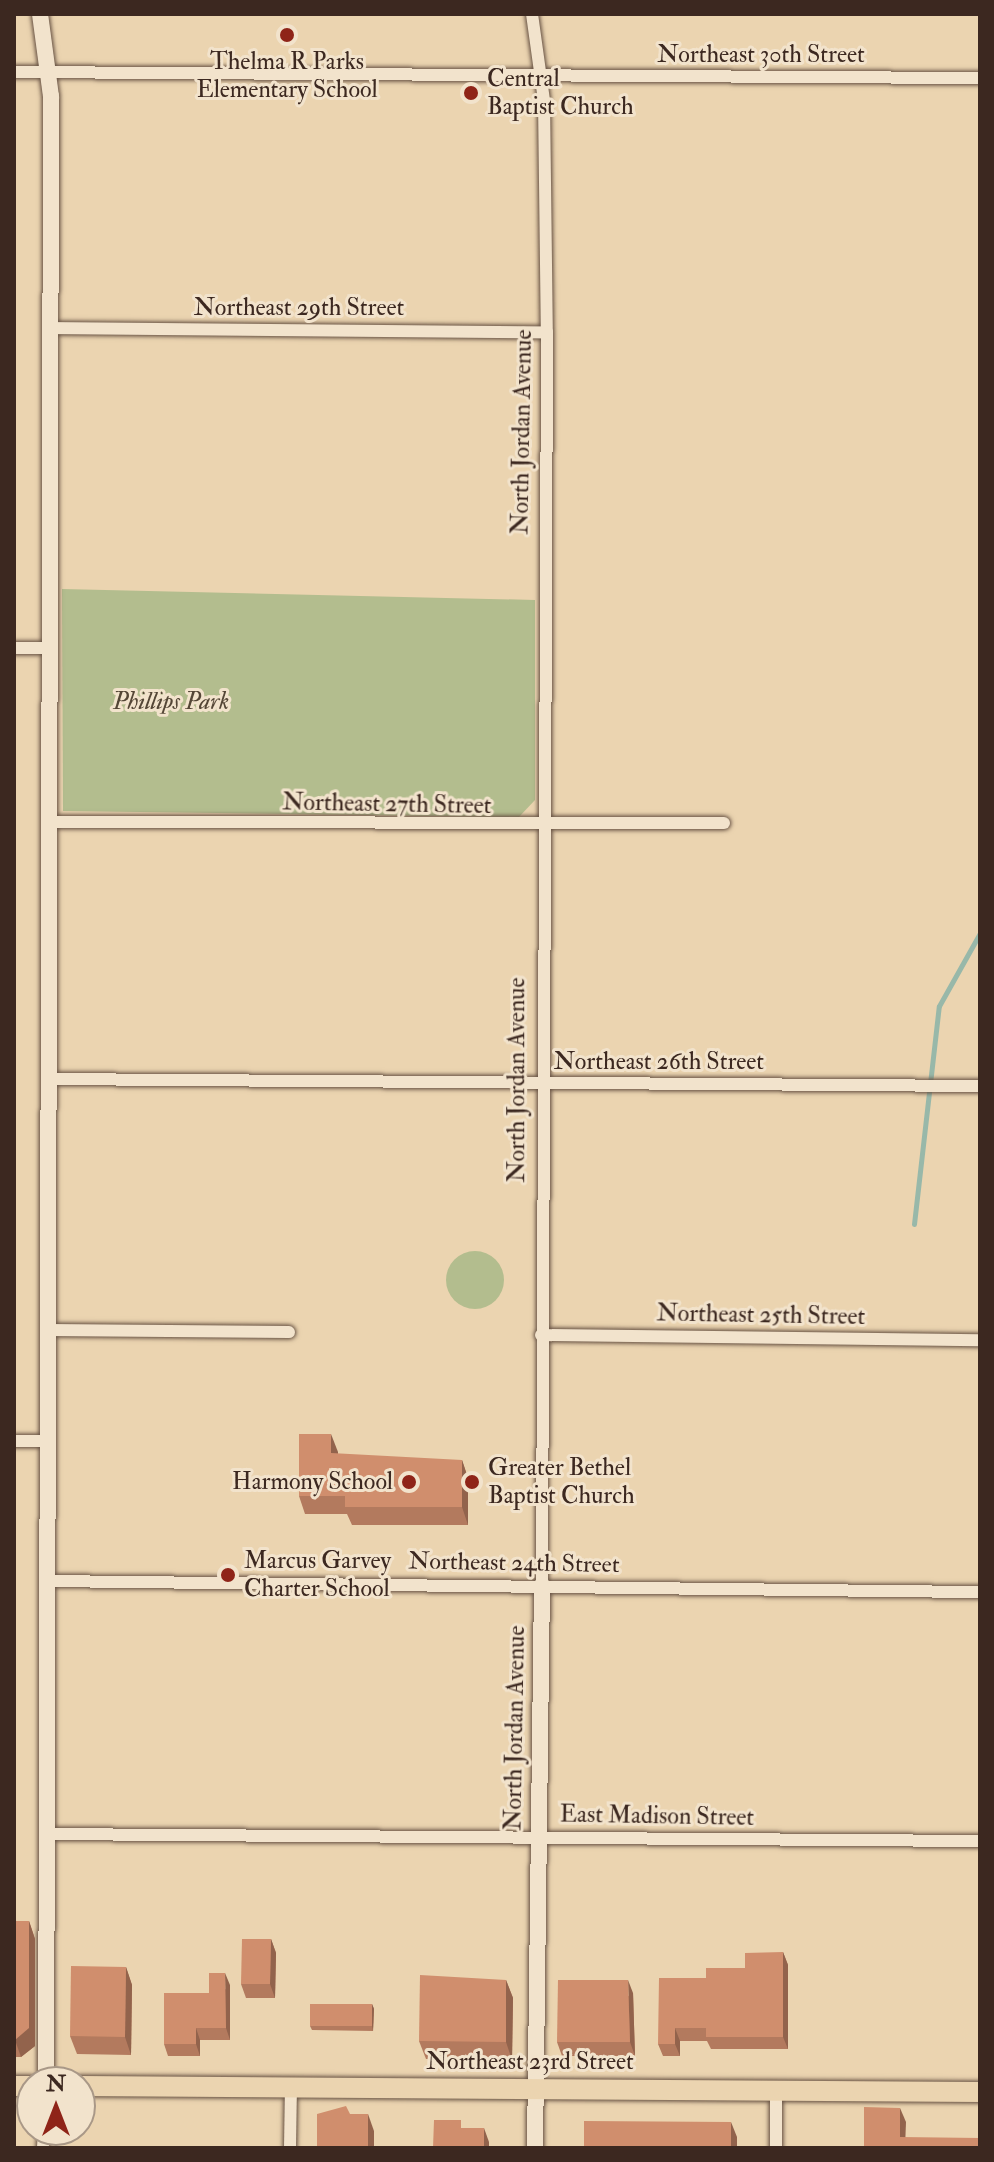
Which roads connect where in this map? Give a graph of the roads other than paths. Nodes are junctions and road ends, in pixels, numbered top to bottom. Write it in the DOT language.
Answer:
graph roads {
  1 [pos="40,14"];
  2 [pos="532,14"];
  3 [pos="14,72"];
  4 [pos="46,72"];
  5 [pos="539,75"];
  6 [pos="980,78"];
  7 [pos="51,328"];
  8 [pos="547,332"];
  9 [pos="14,648"];
  10 [pos="51,648"];
  11 [pos="50,822"];
  12 [pos="724,823"];
  13 [pos="542,824"];
  14 [pos="49,1079"];
  15 [pos="540,1083"];
  16 [pos="980,1086"];
  17 [pos="48,1330"];
  18 [pos="289,1332"];
  19 [pos="541,1335"];
  20 [pos="980,1340"];
  21 [pos="14,1441"];
  22 [pos="47,1441"];
  23 [pos="47,1581"];
  24 [pos="542,1585"];
  25 [pos="980,1592"];
  26 [pos="46,1834"];
  27 [pos="538,1837"];
  28 [pos="980,1841"];
  29 [pos="46,2066"];
  30 [pos="96,2086"];
  31 [pos="291,2086"];
  32 [pos="535,2088"];
  33 [pos="776,2089"];
  34 [pos="980,2092"];
  35 [pos="290,2148"];
  36 [pos="535,2148"];
  37 [pos="776,2148"];
  1 -- 4 [label="street"];
  2 -- 5 [label="street, North Jordan Avenue"];
  3 -- 4 [label="street, Northeast 30th Street"];
  4 -- 5 [label="street, Northeast 30th Street"];
  4 -- 7 [label="street"];
  5 -- 6 [label="street, Northeast 30th Street"];
  5 -- 8 [label="street, North Jordan Avenue"];
  7 -- 8 [label="street, Northeast 29th Street"];
  7 -- 10 [label="street"];
  8 -- 13 [label="street, North Jordan Avenue"];
  9 -- 10 [label="street"];
  10 -- 11 [label="street"];
  11 -- 13 [label="street, Northeast 27th Street"];
  11 -- 14 [label="street"];
  12 -- 13 [label="street, Northeast 27th Street"];
  13 -- 15 [label="street, North Jordan Avenue"];
  14 -- 15 [label="street, Northeast 26th Street"];
  14 -- 17 [label="street"];
  15 -- 16 [label="street, Northeast 26th Street"];
  15 -- 19 [label="street, North Jordan Avenue"];
  17 -- 18 [label="street"];
  17 -- 22 [label="street"];
  19 -- 20 [label="street, Northeast 25th Street"];
  19 -- 24 [label="street, North Jordan Avenue"];
  21 -- 22 [label="street"];
  22 -- 23 [label="street"];
  23 -- 24 [label="street, Northeast 24th Street"];
  23 -- 26 [label="street"];
  24 -- 25 [label="street, Northeast 24th Street"];
  24 -- 27 [label="street, North Jordan Avenue"];
  26 -- 27 [label="street, East Madison Street"];
  26 -- 29 [label="street"];
  27 -- 28 [label="street, East Madison Street"];
  27 -- 32 [label="street, North Jordan Avenue"];
  30 -- 31 [label="main road, Northeast 23rd Street"];
  31 -- 32 [label="main road, Northeast 23rd Street"];
  31 -- 35 [label="street"];
  32 -- 33 [label="main road, Northeast 23rd Street"];
  32 -- 36 [label="street, North Jordan Avenue"];
  33 -- 34 [label="main road, Northeast 23rd Street"];
  33 -- 37 [label="street"];
}
